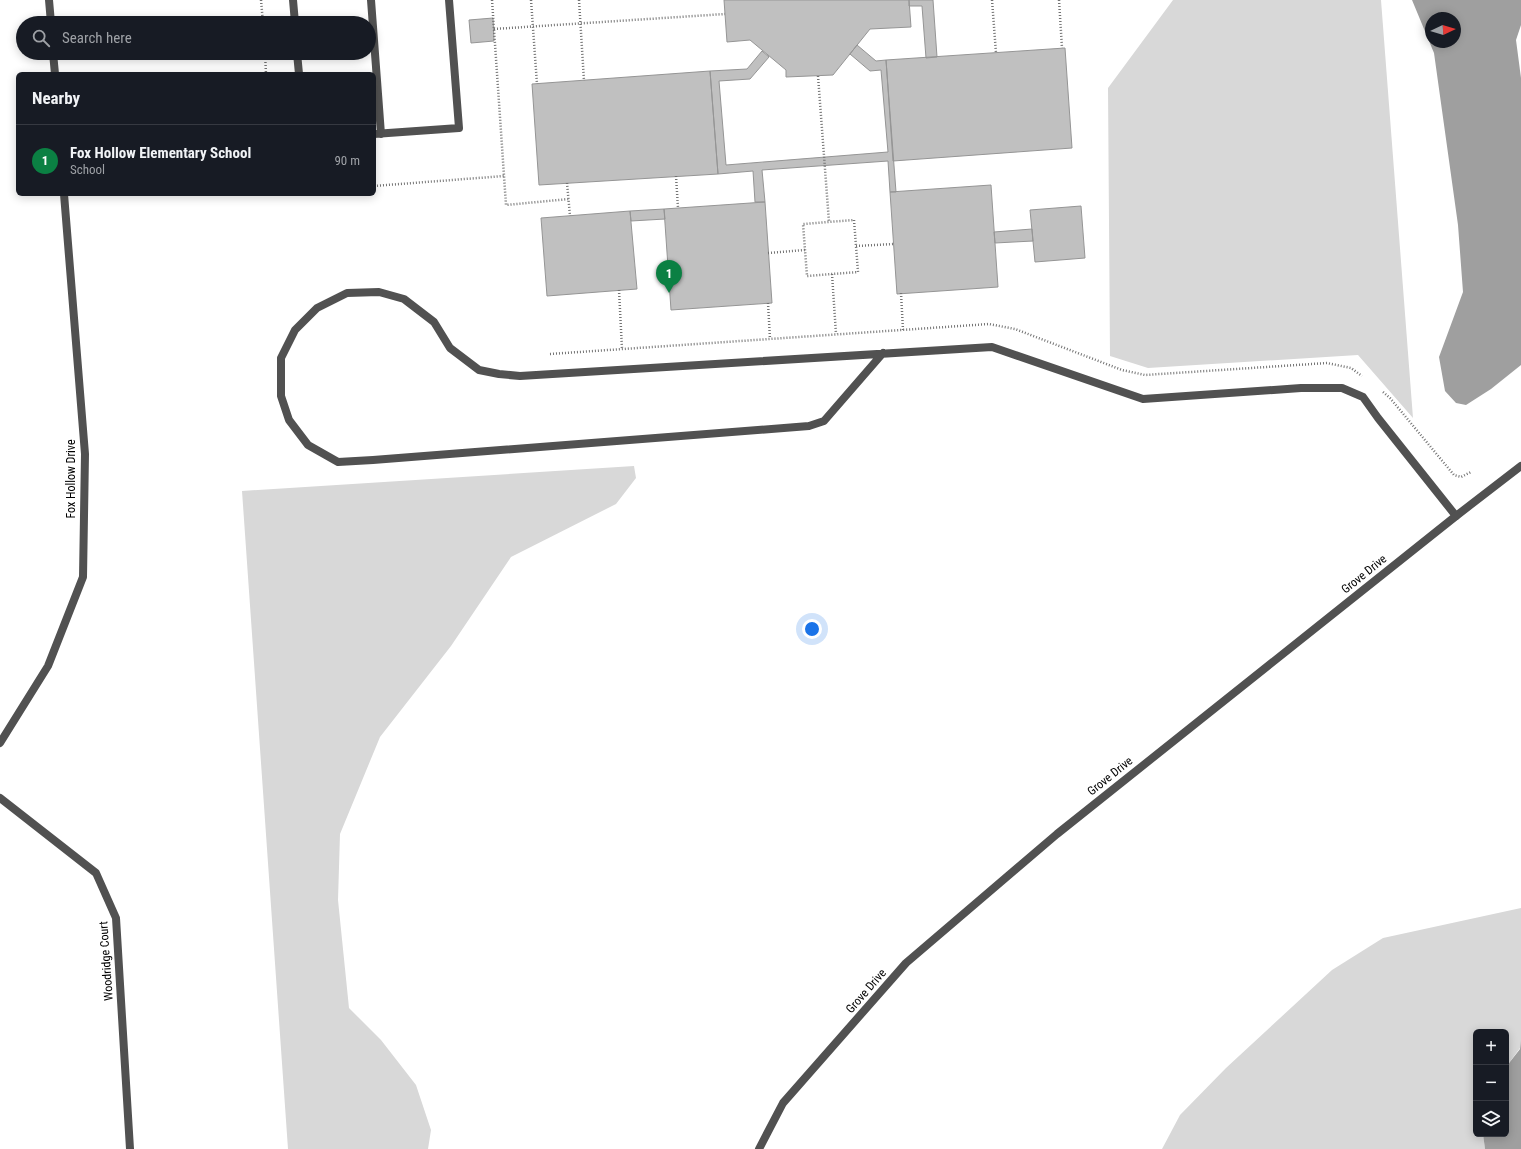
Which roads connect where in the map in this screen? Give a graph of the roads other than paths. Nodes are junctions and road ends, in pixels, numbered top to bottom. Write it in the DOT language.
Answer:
graph roads {
  1 [pos="49,0"];
  2 [pos="293,0"];
  3 [pos="371,0"];
  4 [pos="449,0"];
  5 [pos="50,16"];
  6 [pos="294,16"];
  7 [pos="372,16"];
  8 [pos="54,60"];
  9 [pos="298,60"];
  10 [pos="374,60"];
  11 [pos="55,72"];
  12 [pos="299,72"];
  13 [pos="374,72"];
  14 [pos="376,112"];
  15 [pos="377,134"];
  16 [pos="64,196"];
  17 [pos="883,353"];
  18 [pos="1521,466"];
  19 [pos="1456,516"];
  20 [pos="0,743"];
  21 [pos="0,798"];
  22 [pos="130,1149"];
  23 [pos="759,1149"];
  1 -- 5 [label="street"];
  2 -- 6 [label="street"];
  3 -- 7 [label="street"];
  4 -- 15 [label="street"];
  8 -- 11 [label="street"];
  9 -- 12 [label="street"];
  10 -- 13 [label="street"];
  14 -- 15 [label="street"];
  16 -- 20 [label="street, Fox Hollow Drive"];
  17 -- 17 [label="street"];
  17 -- 19 [label="street"];
  18 -- 19 [label="street, Grove Drive"];
  19 -- 23 [label="street, Grove Drive"];
  21 -- 22 [label="street, Woodridge Court"];
}
